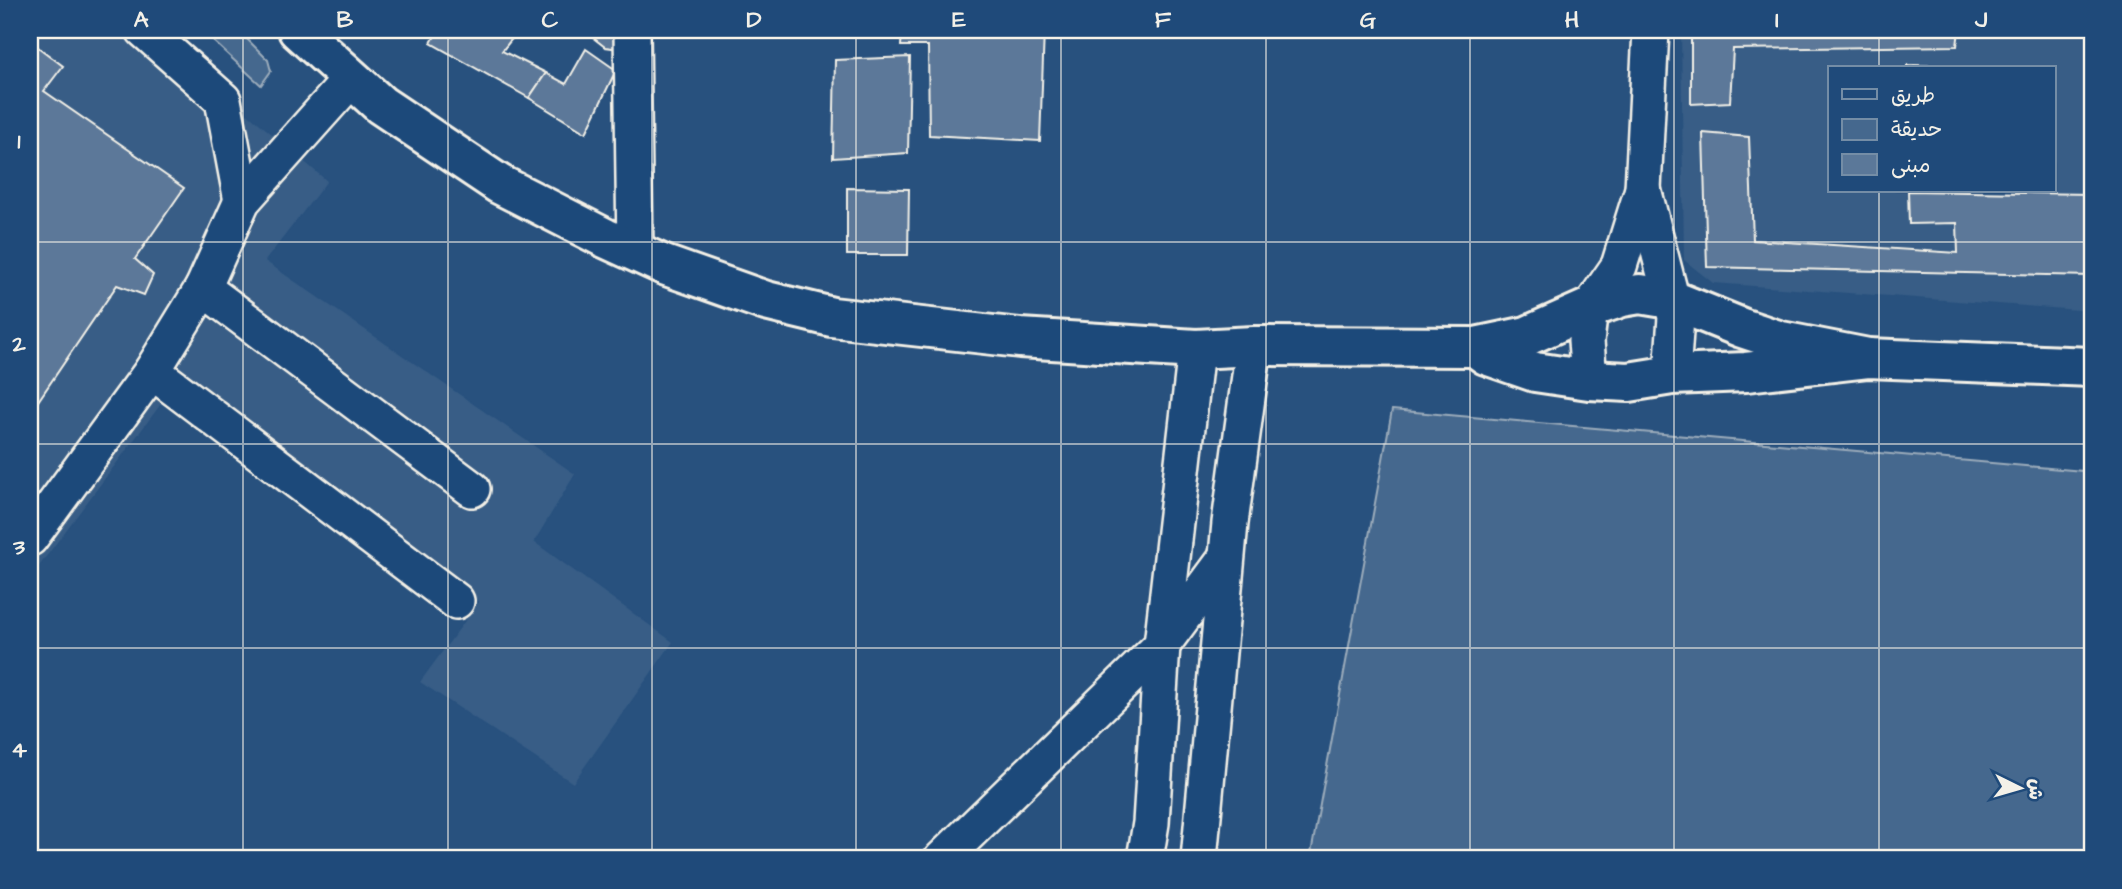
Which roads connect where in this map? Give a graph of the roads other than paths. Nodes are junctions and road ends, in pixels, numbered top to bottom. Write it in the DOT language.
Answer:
graph roads {
  1 [pos="144,30"];
  2 [pos="298,30"];
  3 [pos="632,30"];
  4 [pos="1651,30"];
  5 [pos="351,79"];
  6 [pos="1643,189"];
  7 [pos="242,201"];
  8 [pos="635,252"];
  9 [pos="203,288"];
  10 [pos="1670,299"];
  11 [pos="1590,308"];
  12 [pos="1254,346"];
  13 [pos="1475,347"];
  14 [pos="1196,349"];
  15 [pos="1868,358"];
  16 [pos="2092,367"];
  17 [pos="152,371"];
  18 [pos="1672,375"];
  19 [pos="1589,380"];
  20 [pos="472,489"];
  21 [pos="30,538"];
  22 [pos="1226,560"];
  23 [pos="456,601"];
  24 [pos="1163,645"];
  25 [pos="942,859"];
  26 [pos="1145,859"];
  27 [pos="1199,859"];
  1 -- 7 [label="street"];
  2 -- 5 [label="main road"];
  3 -- 8 [label="street"];
  4 -- 6 [label="street"];
  5 -- 7 [label="street"];
  5 -- 8 [label="main road"];
  6 -- 10 [label="street"];
  6 -- 11 [label="street"];
  7 -- 9 [label="street"];
  8 -- 14 [label="main road"];
  9 -- 17 [label="street"];
  9 -- 20 [label="street"];
  10 -- 11 [label="main road"];
  10 -- 15 [label="main road"];
  10 -- 18 [label="street"];
  11 -- 13 [label="main road"];
  11 -- 19 [label="street"];
  12 -- 13 [label="main road"];
  12 -- 14 [label="main road"];
  12 -- 22 [label="street"];
  13 -- 19 [label="main road"];
  14 -- 24 [label="street"];
  15 -- 16 [label="main road"];
  15 -- 18 [label="main road"];
  17 -- 21 [label="street"];
  17 -- 23 [label="street"];
  18 -- 19 [label="main road"];
  22 -- 24 [label="street"];
  22 -- 27 [label="street"];
  24 -- 25 [label="street"];
  24 -- 26 [label="street"];
}
